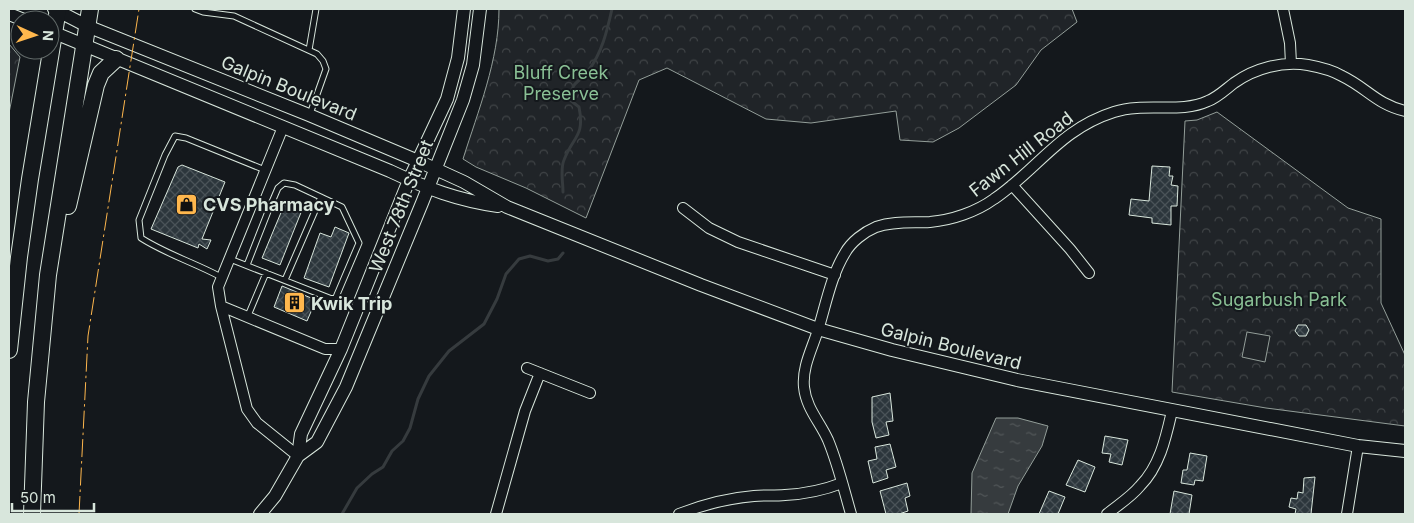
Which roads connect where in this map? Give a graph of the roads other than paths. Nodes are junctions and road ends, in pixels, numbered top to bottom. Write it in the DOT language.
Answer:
graph roads {
  1 [pos="56,9"];
  2 [pos="90,9"];
  3 [pos="195,9"];
  4 [pos="316,9"];
  5 [pos="464,9"];
  6 [pos="480,9"];
  7 [pos="1283,9"];
  8 [pos="87,26"];
  9 [pos="60,35"];
  10 [pos="84,45"];
  11 [pos="309,50"];
  12 [pos="116,59"];
  13 [pos="48,60"];
  14 [pos="1291,64"];
  15 [pos="1405,111"];
  16 [pos="309,115"];
  17 [pos="283,127"];
  18 [pos="418,160"];
  19 [pos="435,169"];
  20 [pos="265,170"];
  21 [pos="409,180"];
  22 [pos="1012,185"];
  23 [pos="427,188"];
  24 [pos="321,197"];
  25 [pos="252,202"];
  26 [pos="507,207"];
  27 [pos="683,208"];
  28 [pos="269,209"];
  29 [pos="229,258"];
  30 [pos="247,265"];
  31 [pos="266,273"];
  32 [pos="1089,273"];
  33 [pos="48,275"];
  34 [pos="834,275"];
  35 [pos="221,277"];
  36 [pos="285,280"];
  37 [pos="221,306"];
  38 [pos="247,318"];
  39 [pos="818,330"];
  40 [pos="341,349"];
  41 [pos="9,350"];
  42 [pos="527,368"];
  43 [pos="540,374"];
  44 [pos="590,393"];
  45 [pos="1172,411"];
  46 [pos="1358,446"];
  47 [pos="1405,451"];
  48 [pos="298,456"];
  49 [pos="842,484"];
  50 [pos="32,514"];
  51 [pos="260,514"];
  52 [pos="496,514"];
  53 [pos="679,514"];
  54 [pos="851,514"];
  55 [pos="1107,514"];
  56 [pos="1347,514"];
  1 -- 8 [label="street, Galpin Boulevard"];
  2 -- 8 [label="main road"];
  3 -- 11 [label="lane"];
  4 -- 11 [label="lane"];
  5 -- 18 [label="street, West 78th Street"];
  6 -- 19 [label="street, West 78th Street"];
  7 -- 14 [label="street"];
  8 -- 10 [label="main road"];
  8 -- 16 [label="street, Galpin Boulevard"];
  9 -- 10 [label="street, Galpin Boulevard"];
  10 -- 12 [label="street, Galpin Boulevard"];
  10 -- 33 [label="main road"];
  11 -- 16 [label="lane"];
  12 -- 17 [label="street, Galpin Boulevard"];
  12 -- 33 [label="main road"];
  13 -- 41 [label="main road"];
  14 -- 15 [label="street, Fawn Hill Road"];
  14 -- 22 [label="street, Fawn Hill Road"];
  16 -- 18 [label="street, Galpin Boulevard"];
  17 -- 20 [label="street"];
  17 -- 21 [label="street, Galpin Boulevard"];
  18 -- 19 [label="street, Galpin Boulevard"];
  18 -- 21 [label="street, West 78th Street"];
  19 -- 23 [label="street, West 78th Street"];
  19 -- 26 [label="street, Galpin Boulevard"];
  20 -- 25 [label="street"];
  20 -- 35 [label="lane"];
  21 -- 23 [label="street, Galpin Boulevard"];
  21 -- 40 [label="street, West 78th Street"];
  22 -- 32 [label="street"];
  22 -- 34 [label="street, Fawn Hill Road"];
  23 -- 26 [label="street, Galpin Boulevard"];
  23 -- 48 [label="street, West 78th Street"];
  24 -- 28 [label="lane"];
  24 -- 36 [label="lane"];
  24 -- 36 [label="lane"];
  25 -- 28 [label="lane"];
  25 -- 29 [label="street"];
  26 -- 39 [label="street, Galpin Boulevard"];
  27 -- 34 [label="street"];
  28 -- 30 [label="lane"];
  29 -- 30 [label="lane"];
  29 -- 35 [label="street"];
  30 -- 31 [label="lane"];
  31 -- 36 [label="lane"];
  31 -- 38 [label="lane"];
  33 -- 50 [label="main road"];
  34 -- 39 [label="street, Fawn Hill Road"];
  35 -- 37 [label="street"];
  37 -- 38 [label="street"];
  37 -- 48 [label="street"];
  38 -- 40 [label="street"];
  39 -- 45 [label="street, Galpin Boulevard"];
  39 -- 49 [label="street, Fawn Hill Road"];
  40 -- 48 [label="street, West 78th Street"];
  42 -- 43 [label="street"];
  43 -- 44 [label="street"];
  43 -- 52 [label="street"];
  45 -- 46 [label="street, Galpin Boulevard"];
  45 -- 55 [label="street"];
  46 -- 47 [label="street, Galpin Boulevard"];
  46 -- 56 [label="street"];
  48 -- 51 [label="street, West 78th Street"];
  49 -- 53 [label="street"];
  49 -- 54 [label="street, Fawn Hill Road"];
}
